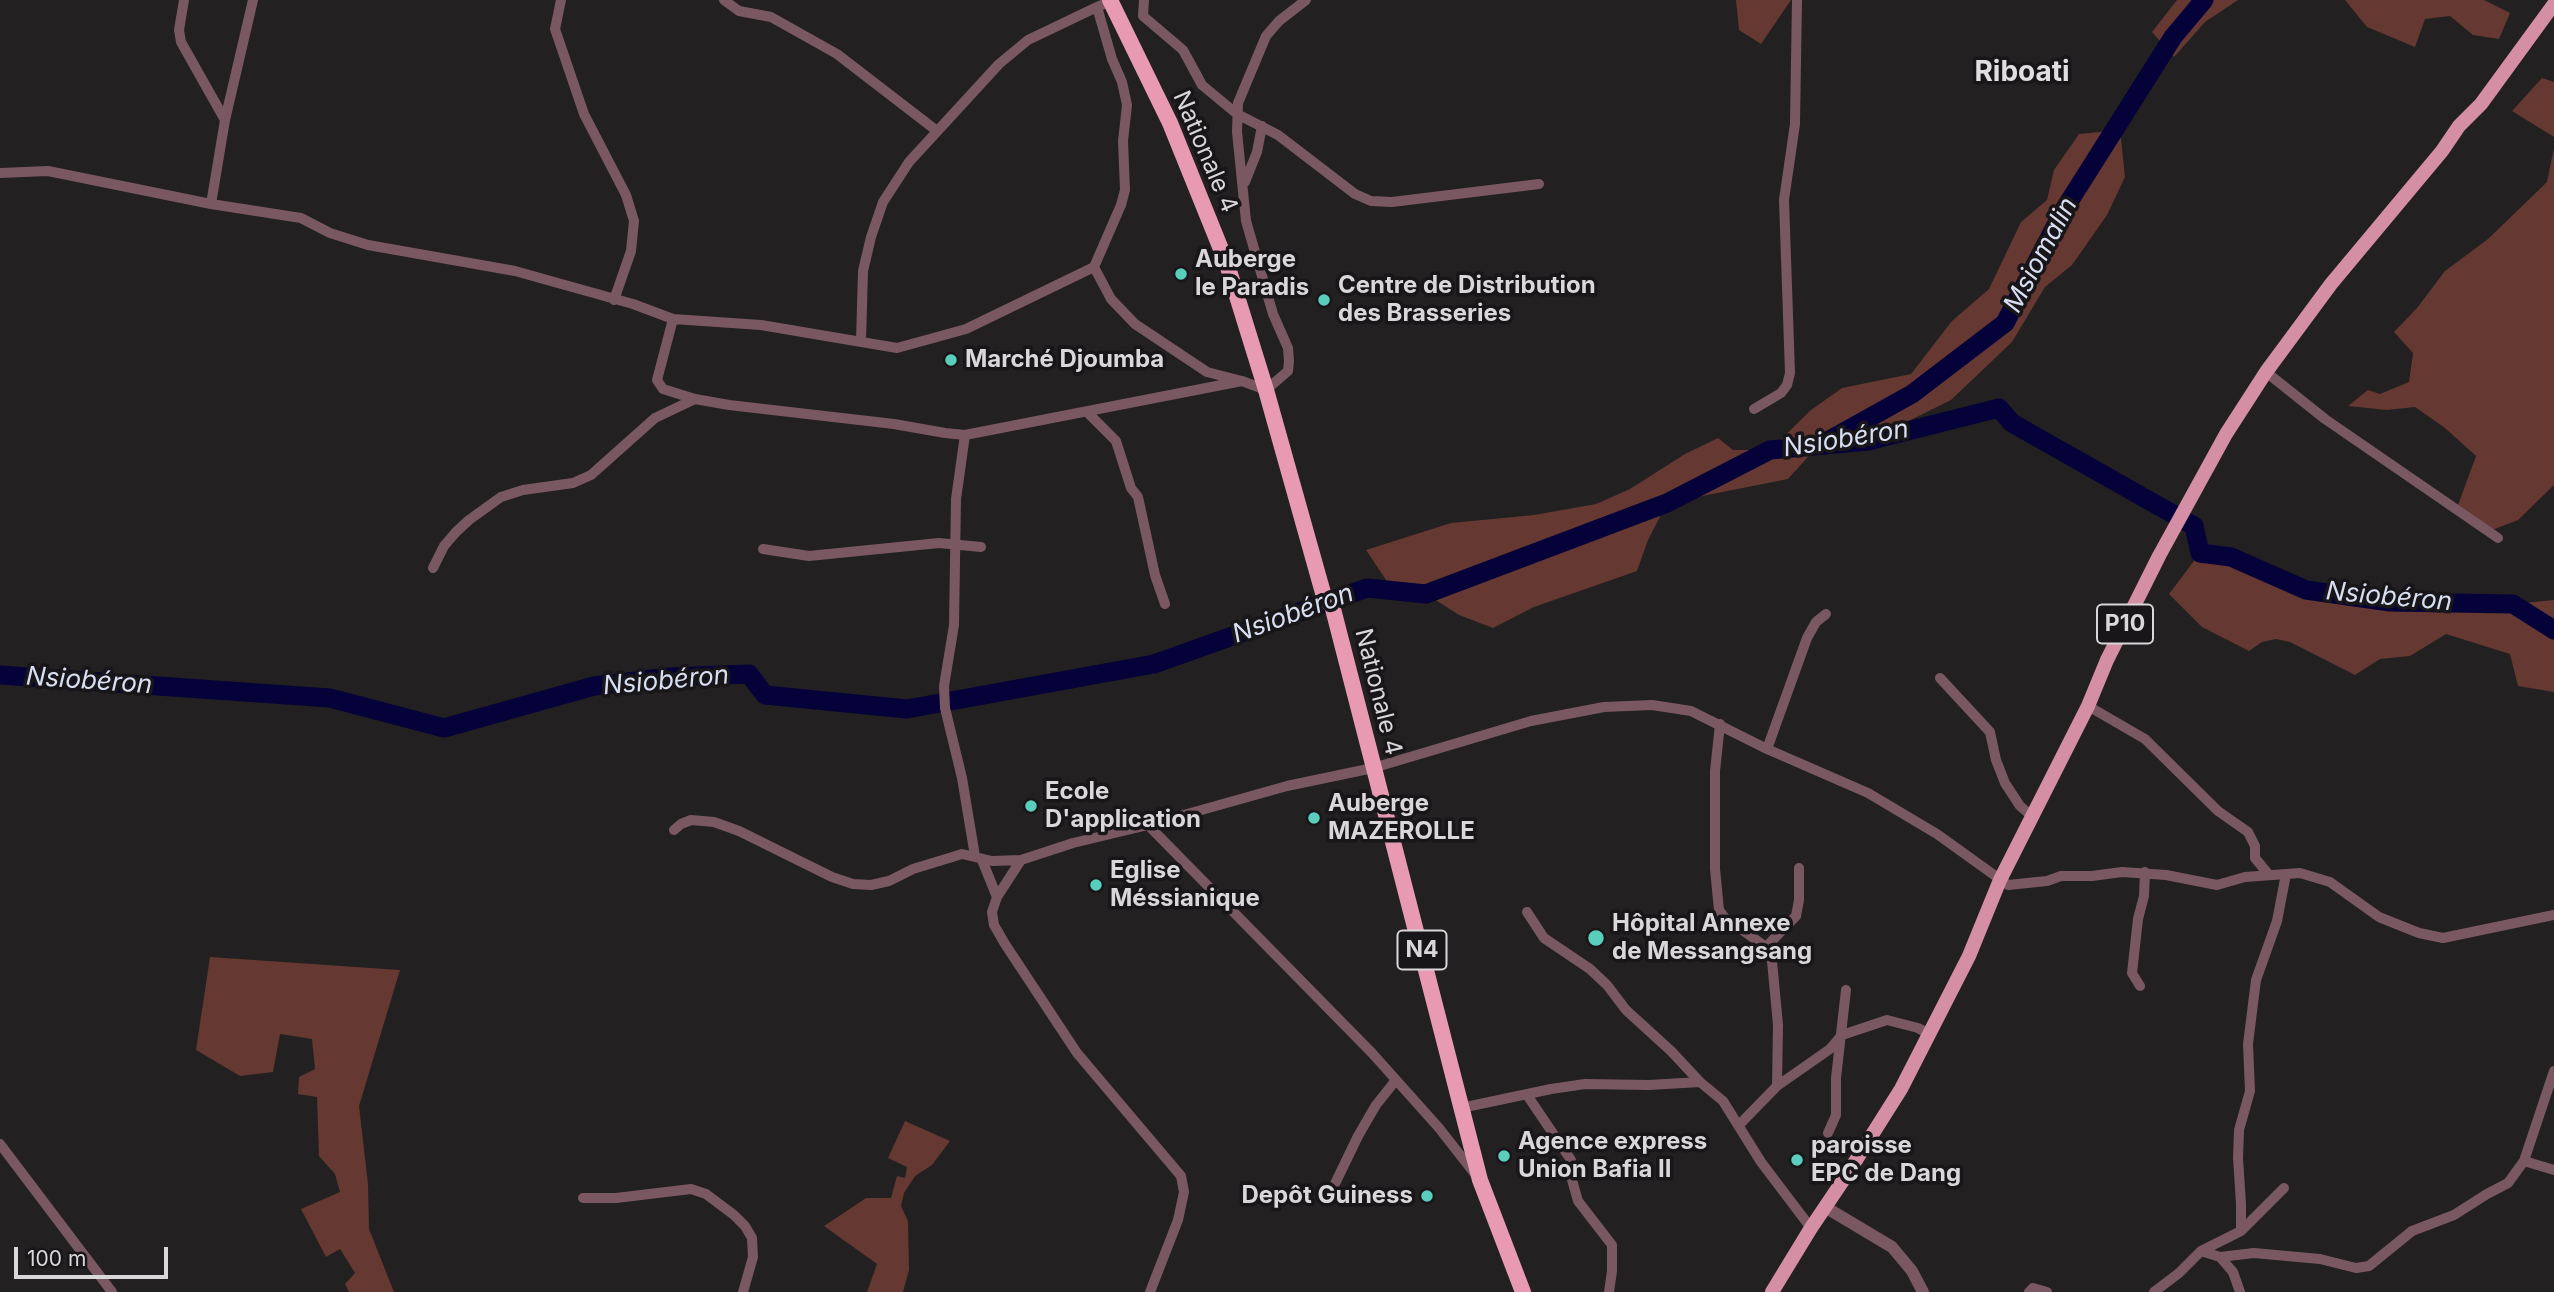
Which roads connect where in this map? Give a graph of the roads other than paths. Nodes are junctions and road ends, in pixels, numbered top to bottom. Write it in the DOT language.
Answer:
graph roads {
  1 [pos="184,0"];
  2 [pos="253,0"];
  3 [pos="561,0"];
  4 [pos="724,0"];
  5 [pos="1144,0"];
  6 [pos="1306,0"];
  7 [pos="1797,0"];
  8 [pos="1106,3"];
  9 [pos="2554,4"];
  10 [pos="1237,114"];
  11 [pos="226,120"];
  12 [pos="1262,126"];
  13 [pos="937,131"];
  14 [pos="0,173"];
  15 [pos="1539,184"];
  16 [pos="1244,185"];
  17 [pos="211,204"];
  18 [pos="1094,267"];
  19 [pos="614,300"];
  20 [pos="673,319"];
  21 [pos="860,341"];
  22 [pos="2266,372"];
  23 [pos="1242,381"];
  24 [pos="1266,390"];
  25 [pos="695,399"];
  26 [pos="1754,410"];
  27 [pos="1087,412"];
  28 [pos="965,435"];
  29 [pos="2498,538"];
  30 [pos="955,543"];
  31 [pos="981,547"];
  32 [pos="763,549"];
  33 [pos="433,568"];
  34 [pos="1165,604"];
  35 [pos="1826,614"];
  36 [pos="1940,678"];
  37 [pos="2088,706"];
  38 [pos="1720,724"];
  39 [pos="1767,749"];
  40 [pos="1373,768"];
  41 [pos="2034,817"];
  42 [pos="1148,825"];
  43 [pos="674,830"];
  44 [pos="979,858"];
  45 [pos="2255,858"];
  46 [pos="1021,860"];
  47 [pos="1799,867"];
  48 [pos="2145,872"];
  49 [pos="2286,874"];
  50 [pos="2269,875"];
  51 [pos="2245,877"];
  52 [pos="2000,880"];
  53 [pos="997,897"];
  54 [pos="1527,912"];
  55 [pos="2554,915"];
  56 [pos="1766,947"];
  57 [pos="2140,986"];
  58 [pos="1846,989"];
  59 [pos="1929,1034"];
  60 [pos="1842,1035"];
  61 [pos="2554,1071"];
  62 [pos="1396,1080"];
  63 [pos="1700,1082"];
  64 [pos="1777,1086"];
  65 [pos="1527,1095"];
  66 [pos="1461,1108"];
  67 [pos="1739,1125"];
  68 [pos="1828,1133"];
  69 [pos="0,1144"];
  70 [pos="2524,1161"];
  71 [pos="2554,1170"];
  72 [pos="1480,1180"];
  73 [pos="2284,1188"];
  74 [pos="1331,1192"];
  75 [pos="583,1198"];
  76 [pos="1825,1207"];
  77 [pos="1811,1228"];
  78 [pos="2241,1231"];
  79 [pos="2201,1251"];
  80 [pos="2220,1257"];
  81 [pos="112,1292"];
  82 [pos="743,1292"];
  83 [pos="1150,1292"];
  84 [pos="1523,1292"];
  85 [pos="1609,1292"];
  86 [pos="1772,1292"];
  87 [pos="1923,1292"];
  88 [pos="2029,1292"];
  89 [pos="2047,1292"];
  90 [pos="2154,1292"];
  91 [pos="2240,1292"];
  1 -- 11 [label="street"];
  2 -- 11 [label="street"];
  3 -- 19 [label="street"];
  4 -- 13 [label="street"];
  5 -- 10 [label="street"];
  6 -- 10 [label="street"];
  7 -- 26 [label="street"];
  8 -- 13 [label="street"];
  8 -- 18 [label="street"];
  8 -- 24 [label="highway, Nationale 4 / N4"];
  9 -- 22 [label="main road, P10"];
  10 -- 12 [label="street"];
  10 -- 16 [label="street"];
  11 -- 17 [label="street"];
  12 -- 15 [label="street"];
  12 -- 16 [label="street"];
  13 -- 21 [label="street"];
  14 -- 17 [label="street"];
  16 -- 24 [label="street"];
  17 -- 19 [label="street"];
  18 -- 21 [label="street"];
  18 -- 23 [label="street"];
  19 -- 20 [label="street"];
  20 -- 21 [label="street"];
  20 -- 25 [label="street"];
  22 -- 29 [label="street"];
  22 -- 37 [label="main road, P10"];
  23 -- 24 [label="street"];
  23 -- 27 [label="street"];
  24 -- 40 [label="highway, Nationale 4 / N4"];
  25 -- 28 [label="street"];
  25 -- 33 [label="street"];
  27 -- 28 [label="street"];
  27 -- 34 [label="street"];
  28 -- 30 [label="street"];
  30 -- 31 [label="street"];
  30 -- 32 [label="street"];
  30 -- 44 [label="street"];
  35 -- 39 [label="street"];
  36 -- 41 [label="street"];
  37 -- 41 [label="main road, P10"];
  37 -- 45 [label="street"];
  38 -- 39 [label="street"];
  38 -- 40 [label="street"];
  38 -- 56 [label="street"];
  39 -- 52 [label="street"];
  40 -- 42 [label="street"];
  40 -- 66 [label="highway, Nationale 4 / N4"];
  41 -- 52 [label="main road, P10"];
  42 -- 46 [label="street"];
  42 -- 62 [label="street"];
  43 -- 44 [label="street"];
  44 -- 46 [label="street"];
  44 -- 53 [label="street"];
  45 -- 50 [label="street"];
  45 -- 51 [label="street"];
  46 -- 53 [label="street"];
  47 -- 56 [label="street"];
  48 -- 51 [label="street"];
  48 -- 52 [label="street"];
  48 -- 57 [label="street"];
  49 -- 50 [label="street"];
  49 -- 55 [label="street"];
  49 -- 78 [label="street"];
  50 -- 51 [label="street"];
  52 -- 59 [label="main road, P10"];
  53 -- 83 [label="street"];
  54 -- 63 [label="street"];
  56 -- 64 [label="street"];
  58 -- 60 [label="street"];
  59 -- 60 [label="street"];
  59 -- 76 [label="main road, P10"];
  60 -- 64 [label="street"];
  60 -- 68 [label="street"];
  61 -- 70 [label="street"];
  62 -- 72 [label="street"];
  62 -- 74 [label="street"];
  63 -- 65 [label="street"];
  63 -- 67 [label="street"];
  64 -- 67 [label="street"];
  65 -- 66 [label="street"];
  65 -- 85 [label="street"];
  66 -- 72 [label="highway, Nationale 4 / N4"];
  67 -- 77 [label="street"];
  69 -- 81 [label="street"];
  70 -- 71 [label="street"];
  70 -- 80 [label="street"];
  72 -- 84 [label="highway, Nationale 4 / N4"];
  73 -- 78 [label="street"];
  75 -- 82 [label="street"];
  76 -- 77 [label="main road, P10"];
  76 -- 87 [label="street"];
  77 -- 86 [label="main road, P10"];
  78 -- 79 [label="street"];
  79 -- 80 [label="street"];
  79 -- 90 [label="street"];
  80 -- 91 [label="street"];
  88 -- 89 [label="street"];
}
